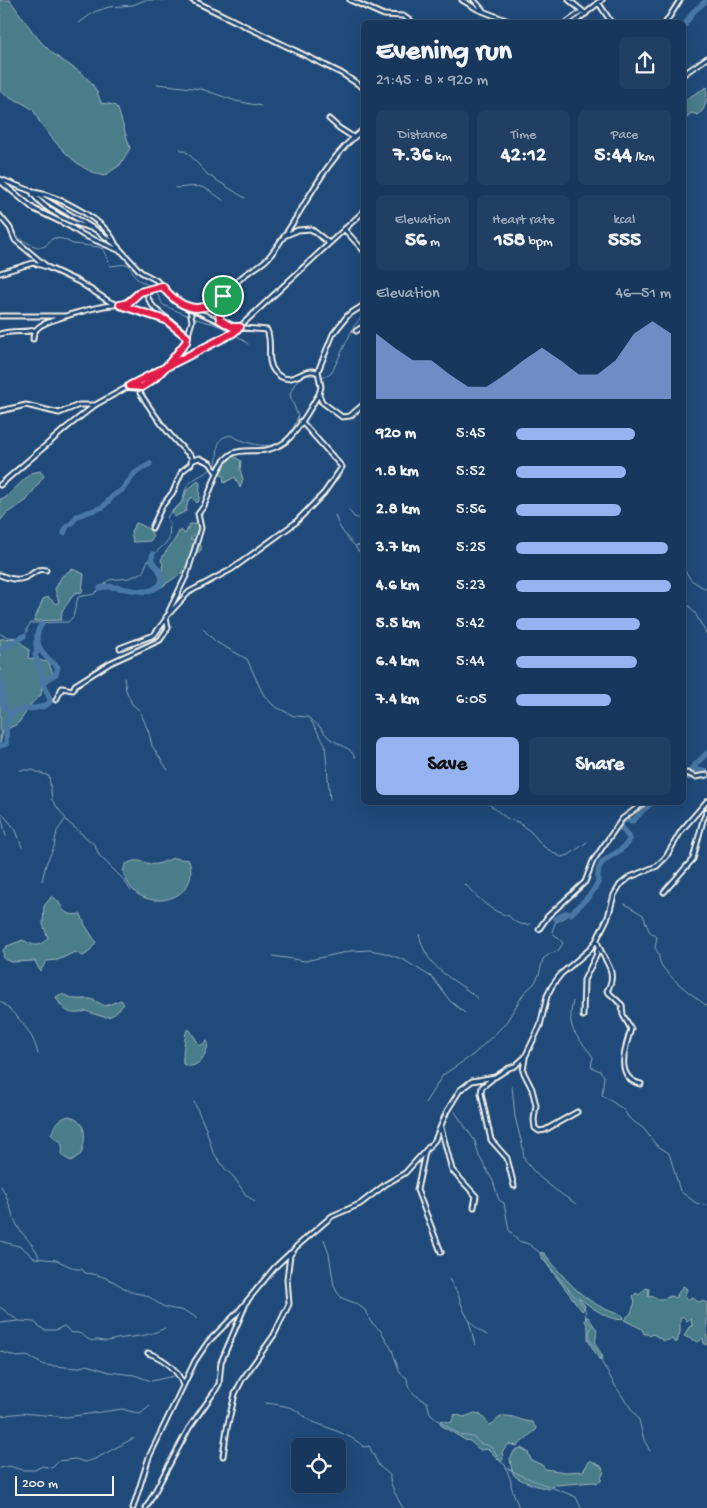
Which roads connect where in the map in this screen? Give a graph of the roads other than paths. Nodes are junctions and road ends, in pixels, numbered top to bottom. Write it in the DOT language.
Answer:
graph roads {
  1 [pos="192,0"];
  2 [pos="350,0"];
  3 [pos="462,0"];
  4 [pos="474,0"];
  5 [pos="569,0"];
  6 [pos="680,0"];
  7 [pos="600,1"];
  8 [pos="485,12"];
  9 [pos="581,12"];
  10 [pos="586,14"];
  11 [pos="409,20"];
  12 [pos="506,20"];
  13 [pos="570,20"];
  14 [pos="578,20"];
  15 [pos="610,20"];
  16 [pos="667,20"];
  17 [pos="707,58"];
  18 [pos="686,73"];
  19 [pos="361,86"];
  20 [pos="328,119"];
  21 [pos="361,131"];
  22 [pos="354,137"];
  23 [pos="0,180"];
  24 [pos="31,191"];
  25 [pos="361,213"];
  26 [pos="0,216"];
  27 [pos="344,229"];
  28 [pos="96,230"];
  29 [pos="284,236"];
  30 [pos="329,243"];
  31 [pos="115,244"];
  32 [pos="361,248"];
  33 [pos="124,253"];
  34 [pos="47,267"];
  35 [pos="0,273"];
  36 [pos="162,286"];
  37 [pos="151,289"];
  38 [pos="223,296"];
  39 [pos="120,305"];
  40 [pos="361,307"];
  41 [pos="191,308"];
  42 [pos="0,316"];
  43 [pos="69,316"];
  44 [pos="166,320"];
  45 [pos="222,323"];
  46 [pos="240,327"];
  47 [pos="361,328"];
  48 [pos="36,330"];
  49 [pos="356,332"];
  50 [pos="0,334"];
  51 [pos="187,337"];
  52 [pos="33,339"];
  53 [pos="164,367"];
  54 [pos="319,374"];
  55 [pos="129,386"];
  56 [pos="142,387"];
  57 [pos="319,394"];
  58 [pos="95,406"];
  59 [pos="361,407"];
  60 [pos="0,411"];
  61 [pos="302,421"];
  62 [pos="191,461"];
  63 [pos="216,473"];
  64 [pos="0,485"];
  65 [pos="152,528"];
  66 [pos="46,570"];
  67 [pos="0,575"];
  68 [pos="166,618"];
  69 [pos="120,648"];
  70 [pos="56,700"];
  71 [pos="686,774"];
  72 [pos="707,775"];
  73 [pos="707,801"];
  74 [pos="640,805"];
  75 [pos="707,811"];
  76 [pos="664,892"];
  77 [pos="539,929"];
  78 [pos="597,939"];
  79 [pos="598,947"];
  80 [pos="583,1016"];
  81 [pos="525,1057"];
  82 [pos="495,1077"];
  83 [pos="641,1084"];
  84 [pos="577,1112"];
  85 [pos="441,1128"];
  86 [pos="425,1151"];
  87 [pos="514,1186"];
  88 [pos="474,1207"];
  89 [pos="296,1247"];
  90 [pos="441,1252"];
  91 [pos="249,1298"];
  92 [pos="148,1353"];
  93 [pos="183,1385"];
  94 [pos="223,1456"];
  95 [pos="133,1508"];
  96 [pos="146,1508"];
  1 -- 19 [label="street"];
  2 -- 11 [label="street"];
  3 -- 8 [label="street"];
  4 -- 8 [label="street"];
  5 -- 9 [label="street"];
  6 -- 16 [label="street"];
  7 -- 10 [label="street"];
  7 -- 15 [label="street"];
  8 -- 12 [label="street"];
  9 -- 10 [label="street"];
  9 -- 13 [label="street"];
  10 -- 14 [label="street"];
  17 -- 18 [label="street"];
  20 -- 22 [label="street"];
  21 -- 22 [label="street"];
  22 -- 29 [label="street"];
  23 -- 24 [label="street"];
  23 -- 33 [label="street"];
  24 -- 28 [label="street"];
  24 -- 28 [label="street"];
  24 -- 31 [label="street"];
  25 -- 27 [label="street"];
  26 -- 34 [label="street"];
  27 -- 30 [label="street"];
  27 -- 32 [label="street"];
  28 -- 31 [label="street"];
  29 -- 30 [label="street"];
  29 -- 38 [label="street"];
  30 -- 46 [label="street"];
  31 -- 33 [label="street"];
  33 -- 36 [label="street"];
  34 -- 35 [label="street"];
  34 -- 39 [label="street"];
  36 -- 37 [label="street"];
  36 -- 41 [label="street"];
  37 -- 39 [label="street"];
  37 -- 44 [label="street"];
  38 -- 41 [label="street"];
  38 -- 45 [label="street"];
  39 -- 43 [label="street"];
  39 -- 44 [label="street"];
  40 -- 54 [label="street"];
  41 -- 45 [label="street"];
  41 -- 51 [label="street"];
  42 -- 43 [label="street"];
  43 -- 48 [label="street"];
  44 -- 51 [label="street"];
  45 -- 46 [label="street"];
  46 -- 53 [label="street"];
  46 -- 54 [label="street"];
  47 -- 49 [label="street"];
  48 -- 50 [label="street"];
  48 -- 52 [label="street"];
  51 -- 53 [label="street"];
  53 -- 55 [label="street"];
  53 -- 56 [label="street"];
  54 -- 57 [label="street"];
  55 -- 56 [label="street"];
  55 -- 58 [label="street"];
  56 -- 62 [label="street"];
  57 -- 59 [label="street"];
  57 -- 61 [label="street"];
  58 -- 60 [label="street"];
  58 -- 64 [label="street"];
  61 -- 63 [label="street"];
  61 -- 68 [label="street"];
  62 -- 63 [label="street"];
  62 -- 65 [label="street"];
  63 -- 68 [label="street"];
  66 -- 67 [label="street"];
  68 -- 69 [label="street"];
  68 -- 70 [label="street"];
  71 -- 72 [label="street"];
  73 -- 78 [label="street"];
  74 -- 77 [label="street"];
  75 -- 76 [label="street"];
  78 -- 79 [label="street"];
  78 -- 81 [label="street"];
  79 -- 80 [label="street"];
  79 -- 83 [label="street"];
  81 -- 82 [label="street"];
  81 -- 84 [label="street"];
  82 -- 85 [label="street"];
  82 -- 87 [label="street"];
  85 -- 86 [label="street"];
  85 -- 88 [label="street"];
  86 -- 89 [label="street"];
  86 -- 90 [label="street"];
  89 -- 91 [label="street"];
  89 -- 94 [label="street"];
  91 -- 93 [label="street"];
  91 -- 96 [label="street"];
  92 -- 93 [label="street"];
  93 -- 95 [label="street"];
}
